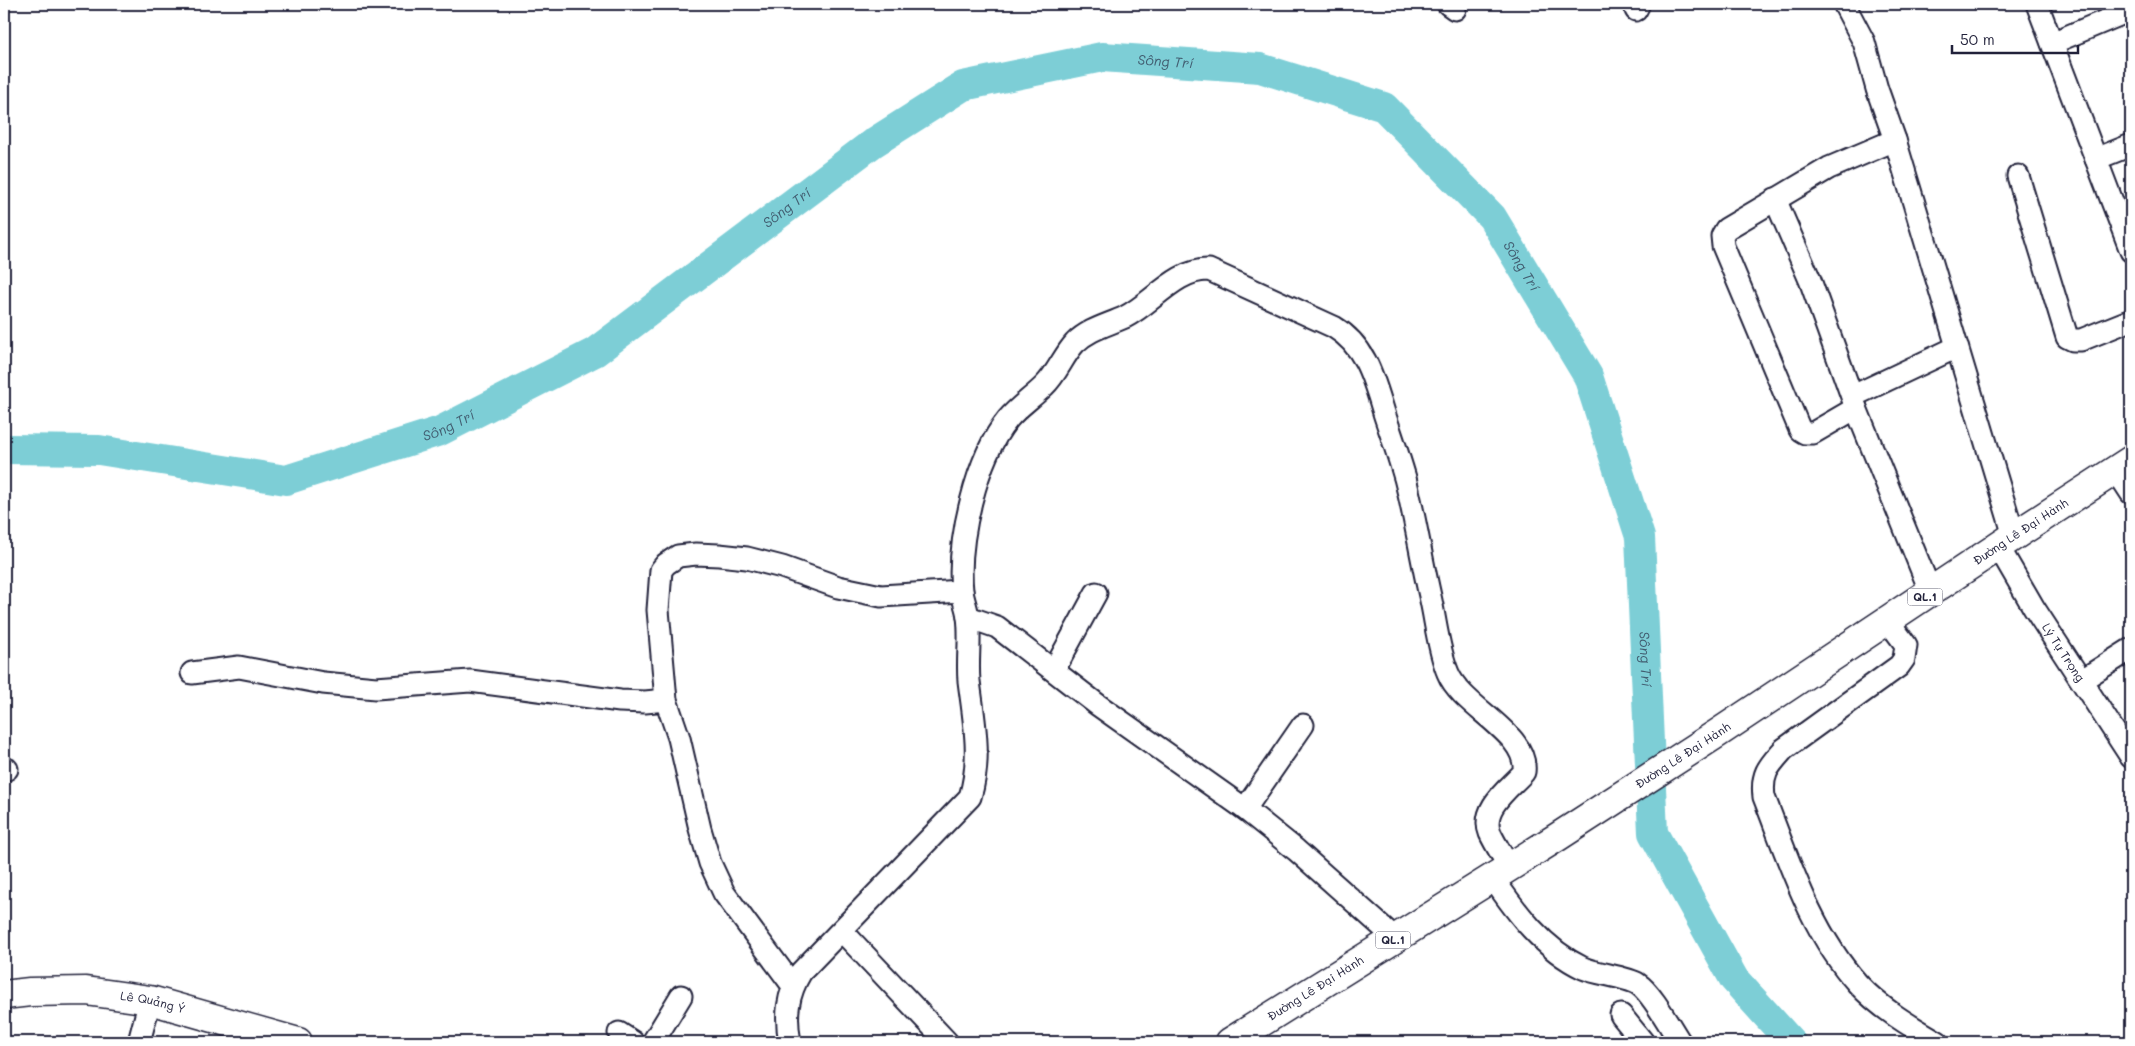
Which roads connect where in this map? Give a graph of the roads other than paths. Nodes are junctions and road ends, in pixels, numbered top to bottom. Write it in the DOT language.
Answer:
graph roads {
  1 [pos="1844,4"];
  2 [pos="2036,4"];
  3 [pos="2131,10"];
  4 [pos="2052,43"];
  5 [pos="1895,140"];
  6 [pos="2131,145"];
  7 [pos="2096,159"];
  8 [pos="2018,176"];
  9 [pos="1775,198"];
  10 [pos="2131,251"];
  11 [pos="2131,320"];
  12 [pos="1956,347"];
  13 [pos="1854,402"];
  14 [pos="2124,465"];
  15 [pos="2131,493"];
  16 [pos="2006,541"];
  17 [pos="962,590"];
  18 [pos="1931,593"];
  19 [pos="1096,594"];
  20 [pos="968,617"];
  21 [pos="1888,621"];
  22 [pos="2131,649"];
  23 [pos="1054,670"];
  24 [pos="192,673"];
  25 [pos="2082,680"];
  26 [pos="666,700"];
  27 [pos="1303,725"];
  28 [pos="2131,757"];
  29 [pos="1245,809"];
  30 [pos="1501,872"];
  31 [pos="842,931"];
  32 [pos="1396,939"];
  33 [pos="793,986"];
  34 [pos="4,995"];
  35 [pos="681,996"];
  36 [pos="150,1000"];
  37 [pos="1620,1014"];
  38 [pos="139,1042"];
  39 [pos="298,1042"];
  40 [pos="653,1042"];
  41 [pos="790,1042"];
  42 [pos="947,1042"];
  43 [pos="1230,1042"];
  44 [pos="1643,1042"];
  45 [pos="1680,1042"];
  46 [pos="1938,1042"];
  1 -- 5 [label="street, Lý Tự Trọng"];
  2 -- 4 [label="street"];
  3 -- 4 [label="street"];
  4 -- 7 [label="street"];
  5 -- 9 [label="street"];
  5 -- 12 [label="street, Lý Tự Trọng"];
  6 -- 7 [label="street"];
  7 -- 10 [label="street"];
  8 -- 11 [label="street"];
  9 -- 13 [label="street"];
  9 -- 13 [label="street"];
  12 -- 13 [label="street"];
  12 -- 16 [label="street, Lý Tự Trọng"];
  13 -- 18 [label="street"];
  14 -- 15 [label="street"];
  14 -- 16 [label="main road, Đường Lê Đại Hành / QL.1"];
  16 -- 18 [label="main road, Đường Lê Đại Hành / QL.1"];
  16 -- 25 [label="street, Lý Tự Trọng"];
  17 -- 20 [label="street"];
  17 -- 26 [label="street"];
  17 -- 30 [label="street"];
  18 -- 21 [label="main road, Đường Lê Đại Hành / QL.1"];
  19 -- 23 [label="street"];
  20 -- 23 [label="street"];
  20 -- 31 [label="street"];
  21 -- 30 [label="main road, Đường Lê Đại Hành / QL.1"];
  21 -- 46 [label="street"];
  22 -- 25 [label="street"];
  23 -- 29 [label="street"];
  24 -- 26 [label="street"];
  25 -- 28 [label="street, Lý Tự Trọng"];
  26 -- 33 [label="street"];
  27 -- 29 [label="street"];
  29 -- 32 [label="street"];
  30 -- 32 [label="main road, Đường Lê Đại Hành / QL.1"];
  30 -- 45 [label="street"];
  31 -- 33 [label="street"];
  31 -- 42 [label="street"];
  32 -- 43 [label="main road, Đường Lê Đại Hành / QL.1"];
  33 -- 41 [label="street"];
  34 -- 36 [label="main road, Lê Quảng Ý"];
  35 -- 40 [label="street"];
  36 -- 38 [label="street"];
  36 -- 39 [label="main road, Lê Quảng Ý"];
  37 -- 44 [label="street"];
}
